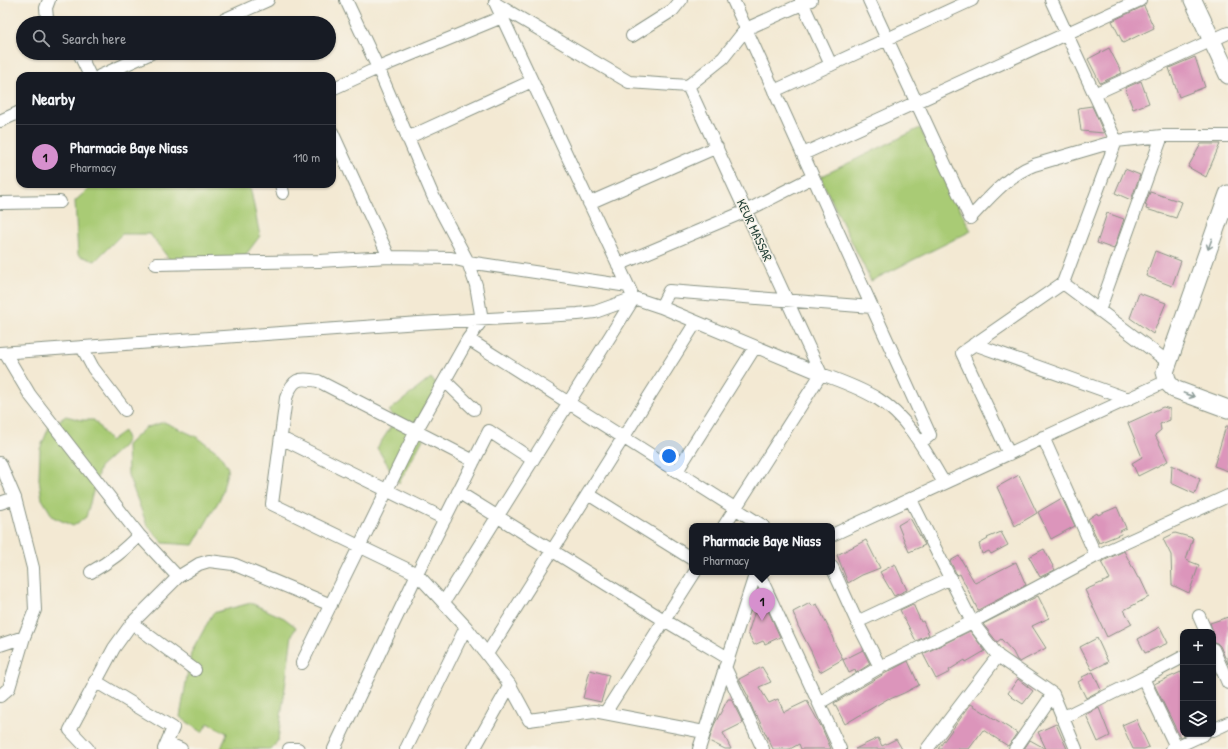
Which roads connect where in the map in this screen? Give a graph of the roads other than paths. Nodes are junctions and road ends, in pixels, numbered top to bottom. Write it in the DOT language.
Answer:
graph roads {
  1 [pos="49,0"];
  2 [pos="268,0"];
  3 [pos="346,0"];
  4 [pos="681,0"];
  5 [pos="733,0"];
  6 [pos="869,0"];
  7 [pos="972,0"];
  8 [pos="1051,0"];
  9 [pos="1140,0"];
  10 [pos="1194,0"];
  11 [pos="805,1"];
  12 [pos="495,2"];
  13 [pos="47,16"];
  14 [pos="233,16"];
  15 [pos="502,17"];
  16 [pos="746,29"];
  17 [pos="1228,33"];
  18 [pos="1066,34"];
  19 [pos="632,36"];
  20 [pos="887,39"];
  21 [pos="1212,40"];
  22 [pos="82,60"];
  23 [pos="135,60"];
  24 [pos="831,65"];
  25 [pos="378,68"];
  26 [pos="88,72"];
  27 [pos="109,72"];
  28 [pos="1228,75"];
  29 [pos="532,80"];
  30 [pos="688,86"];
  31 [pos="336,87"];
  32 [pos="774,91"];
  33 [pos="1094,94"];
  34 [pos="916,102"];
  35 [pos="16,114"];
  36 [pos="0,121"];
  37 [pos="1162,136"];
  38 [pos="1228,136"];
  39 [pos="407,138"];
  40 [pos="336,141"];
  41 [pos="1116,141"];
  42 [pos="717,147"];
  43 [pos="803,154"];
  44 [pos="813,177"];
  45 [pos="1228,194"];
  46 [pos="60,202"];
  47 [pos="0,203"];
  48 [pos="589,203"];
  49 [pos="746,210"];
  50 [pos="389,257"];
  51 [pos="468,262"];
  52 [pos="156,264"];
  53 [pos="618,265"];
  54 [pos="1063,283"];
  55 [pos="628,286"];
  56 [pos="634,298"];
  57 [pos="787,301"];
  58 [pos="661,307"];
  59 [pos="872,307"];
  60 [pos="1099,311"];
  61 [pos="482,320"];
  62 [pos="696,322"];
  63 [pos="468,339"];
  64 [pos="974,344"];
  65 [pos="82,347"];
  66 [pos="755,347"];
  67 [pos="3,353"];
  68 [pos="1168,362"];
  69 [pos="821,374"];
  70 [pos="445,380"];
  71 [pos="1167,381"];
  72 [pos="1128,399"];
  73 [pos="569,403"];
  74 [pos="474,409"];
  75 [pos="1228,409"];
  76 [pos="125,410"];
  77 [pos="416,431"];
  78 [pos="624,437"];
  79 [pos="1043,437"];
  80 [pos="281,438"];
  81 [pos="920,443"];
  82 [pos="1009,454"];
  83 [pos="533,460"];
  84 [pos="474,461"];
  85 [pos="0,463"];
  86 [pos="677,471"];
  87 [pos="944,483"];
  88 [pos="387,490"];
  89 [pos="458,492"];
  90 [pos="588,494"];
  91 [pos="1228,496"];
  92 [pos="15,498"];
  93 [pos="911,500"];
  94 [pos="0,503"];
  95 [pos="736,508"];
  96 [pos="498,516"];
  97 [pos="445,519"];
  98 [pos="726,523"];
  99 [pos="759,523"];
  100 [pos="835,534"];
  101 [pos="140,535"];
  102 [pos="360,546"];
  103 [pos="553,551"];
  104 [pos="1096,556"];
  105 [pos="689,557"];
  106 [pos="90,572"];
  107 [pos="835,573"];
  108 [pos="417,574"];
  109 [pos="693,575"];
  110 [pos="756,575"];
  111 [pos="758,575"];
  112 [pos="178,577"];
  113 [pos="951,578"];
  114 [pos="444,602"];
  115 [pos="331,605"];
  116 [pos="1199,616"];
  117 [pos="664,620"];
  118 [pos="857,622"];
  119 [pos="972,622"];
  120 [pos="132,623"];
  121 [pos="466,627"];
  122 [pos="1205,629"];
  123 [pos="24,637"];
  124 [pos="0,645"];
  125 [pos="487,654"];
  126 [pos="998,656"];
  127 [pos="1216,656"];
  128 [pos="1180,659"];
  129 [pos="727,662"];
  130 [pos="302,663"];
  131 [pos="880,667"];
  132 [pos="195,670"];
  133 [pos="1143,678"];
  134 [pos="95,681"];
  135 [pos="1228,683"];
  136 [pos="510,685"];
  137 [pos="1053,694"];
  138 [pos="0,696"];
  139 [pos="819,703"];
  140 [pos="605,713"];
  141 [pos="1062,718"];
  142 [pos="1228,722"];
  143 [pos="1216,728"];
  144 [pos="704,732"];
  145 [pos="1198,737"];
  146 [pos="165,746"];
  147 [pos="1175,748"];
  148 [pos="88,749"];
  149 [pos="181,749"];
  150 [pos="289,749"];
  151 [pos="298,749"];
  152 [pos="334,749"];
  153 [pos="406,749"];
  154 [pos="474,749"];
  155 [pos="699,749"];
  156 [pos="763,749"];
  157 [pos="840,749"];
  158 [pos="927,749"];
  159 [pos="1015,749"];
  160 [pos="1076,749"];
  1 -- 13 [label="street"];
  2 -- 14 [label="street"];
  3 -- 25 [label="street"];
  4 -- 19 [label="street"];
  5 -- 16 [label="street"];
  6 -- 20 [label="street"];
  7 -- 20 [label="street"];
  8 -- 18 [label="street"];
  9 -- 18 [label="street"];
  10 -- 21 [label="street"];
  11 -- 16 [label="street"];
  11 -- 24 [label="street"];
  12 -- 15 [label="street"];
  12 -- 30 [label="street"];
  15 -- 25 [label="street"];
  15 -- 29 [label="street"];
  16 -- 30 [label="street"];
  16 -- 32 [label="street"];
  17 -- 21 [label="street"];
  18 -- 33 [label="street"];
  18 -- 34 [label="street"];
  20 -- 24 [label="street"];
  20 -- 34 [label="street"];
  21 -- 28 [label="street"];
  21 -- 33 [label="street"];
  22 -- 26 [label="street"];
  23 -- 27 [label="street"];
  24 -- 32 [label="street"];
  25 -- 31 [label="street"];
  25 -- 39 [label="street"];
  29 -- 39 [label="street"];
  29 -- 48 [label="street"];
  30 -- 42 [label="street, KEUR MASSAR"];
  32 -- 43 [label="street"];
  33 -- 41 [label="street"];
  34 -- 41 [label="street"];
  34 -- 43 [label="street"];
  35 -- 36 [label="street"];
  37 -- 38 [label="street"];
  37 -- 41 [label="street"];
  37 -- 60 [label="street"];
  39 -- 51 [label="street"];
  40 -- 50 [label="street"];
  41 -- 54 [label="street"];
  42 -- 48 [label="street"];
  42 -- 49 [label="street, KEUR MASSAR"];
  43 -- 44 [label="street"];
  44 -- 49 [label="street"];
  44 -- 59 [label="street"];
  45 -- 68 [label="street, one-way"];
  46 -- 47 [label="street"];
  48 -- 53 [label="street"];
  49 -- 53 [label="street"];
  49 -- 57 [label="street, KEUR MASSAR"];
  50 -- 51 [label="street"];
  50 -- 52 [label="street"];
  51 -- 55 [label="street"];
  51 -- 61 [label="street"];
  53 -- 55 [label="street"];
  54 -- 60 [label="street"];
  54 -- 64 [label="street"];
  55 -- 56 [label="street"];
  56 -- 58 [label="street"];
  56 -- 61 [label="street"];
  56 -- 73 [label="street"];
  57 -- 58 [label="street"];
  57 -- 59 [label="street"];
  57 -- 69 [label="street, KEUR MASSAR"];
  58 -- 62 [label="street"];
  59 -- 81 [label="street"];
  60 -- 68 [label="street"];
  61 -- 63 [label="street"];
  61 -- 65 [label="street"];
  62 -- 66 [label="street"];
  62 -- 78 [label="street"];
  63 -- 70 [label="street"];
  63 -- 73 [label="street"];
  64 -- 72 [label="street"];
  64 -- 82 [label="street"];
  65 -- 67 [label="street"];
  65 -- 76 [label="street"];
  66 -- 69 [label="street"];
  66 -- 86 [label="street"];
  67 -- 101 [label="street"];
  68 -- 71 [label="street"];
  69 -- 81 [label="street"];
  69 -- 95 [label="street"];
  70 -- 74 [label="street"];
  70 -- 77 [label="street"];
  71 -- 72 [label="street"];
  71 -- 75 [label="street, one-way"];
  72 -- 79 [label="street"];
  73 -- 78 [label="street"];
  73 -- 83 [label="street"];
  77 -- 80 [label="street"];
  77 -- 84 [label="street"];
  77 -- 88 [label="street"];
  78 -- 86 [label="street"];
  78 -- 90 [label="street"];
  79 -- 82 [label="street"];
  79 -- 104 [label="street"];
  80 -- 88 [label="street"];
  80 -- 102 [label="street"];
  81 -- 87 [label="street"];
  82 -- 87 [label="street"];
  83 -- 84 [label="street"];
  83 -- 96 [label="street"];
  84 -- 89 [label="street"];
  85 -- 92 [label="street"];
  86 -- 95 [label="street"];
  87 -- 93 [label="street"];
  88 -- 97 [label="street"];
  88 -- 102 [label="street"];
  89 -- 96 [label="street"];
  89 -- 97 [label="street"];
  90 -- 103 [label="street"];
  90 -- 105 [label="street"];
  91 -- 104 [label="street"];
  92 -- 94 [label="street"];
  92 -- 123 [label="street"];
  93 -- 100 [label="street"];
  93 -- 113 [label="street"];
  95 -- 98 [label="street"];
  95 -- 99 [label="street"];
  96 -- 103 [label="street"];
  96 -- 114 [label="street"];
  97 -- 108 [label="street"];
  101 -- 106 [label="street"];
  101 -- 112 [label="street"];
  102 -- 108 [label="street"];
  102 -- 115 [label="street"];
  103 -- 117 [label="street"];
  103 -- 125 [label="street"];
  104 -- 119 [label="street"];
  107 -- 118 [label="street"];
  108 -- 114 [label="street"];
  108 -- 152 [label="street"];
  109 -- 117 [label="street"];
  110 -- 129 [label="street"];
  111 -- 139 [label="street"];
  112 -- 115 [label="street"];
  112 -- 120 [label="street"];
  113 -- 118 [label="street"];
  113 -- 119 [label="street"];
  114 -- 121 [label="street"];
  115 -- 130 [label="street"];
  116 -- 122 [label="street"];
  117 -- 129 [label="street"];
  117 -- 140 [label="street"];
  118 -- 131 [label="street"];
  119 -- 126 [label="street"];
  119 -- 131 [label="street"];
  120 -- 132 [label="street"];
  120 -- 134 [label="street"];
  121 -- 125 [label="street"];
  121 -- 153 [label="street"];
  123 -- 124 [label="street"];
  123 -- 138 [label="street"];
  125 -- 136 [label="street"];
  126 -- 137 [label="street"];
  126 -- 158 [label="street"];
  127 -- 135 [label="street"];
  128 -- 133 [label="street"];
  129 -- 144 [label="street"];
  129 -- 156 [label="street"];
  131 -- 139 [label="street"];
  133 -- 141 [label="street"];
  133 -- 147 [label="street"];
  134 -- 146 [label="street"];
  134 -- 148 [label="street"];
  136 -- 140 [label="street"];
  136 -- 154 [label="street"];
  137 -- 141 [label="street"];
  137 -- 159 [label="street"];
  139 -- 157 [label="street"];
  140 -- 144 [label="street"];
  141 -- 160 [label="street"];
  142 -- 143 [label="street"];
  144 -- 155 [label="street"];
  145 -- 147 [label="street"];
  146 -- 149 [label="street"];
  150 -- 151 [label="street"];
}
